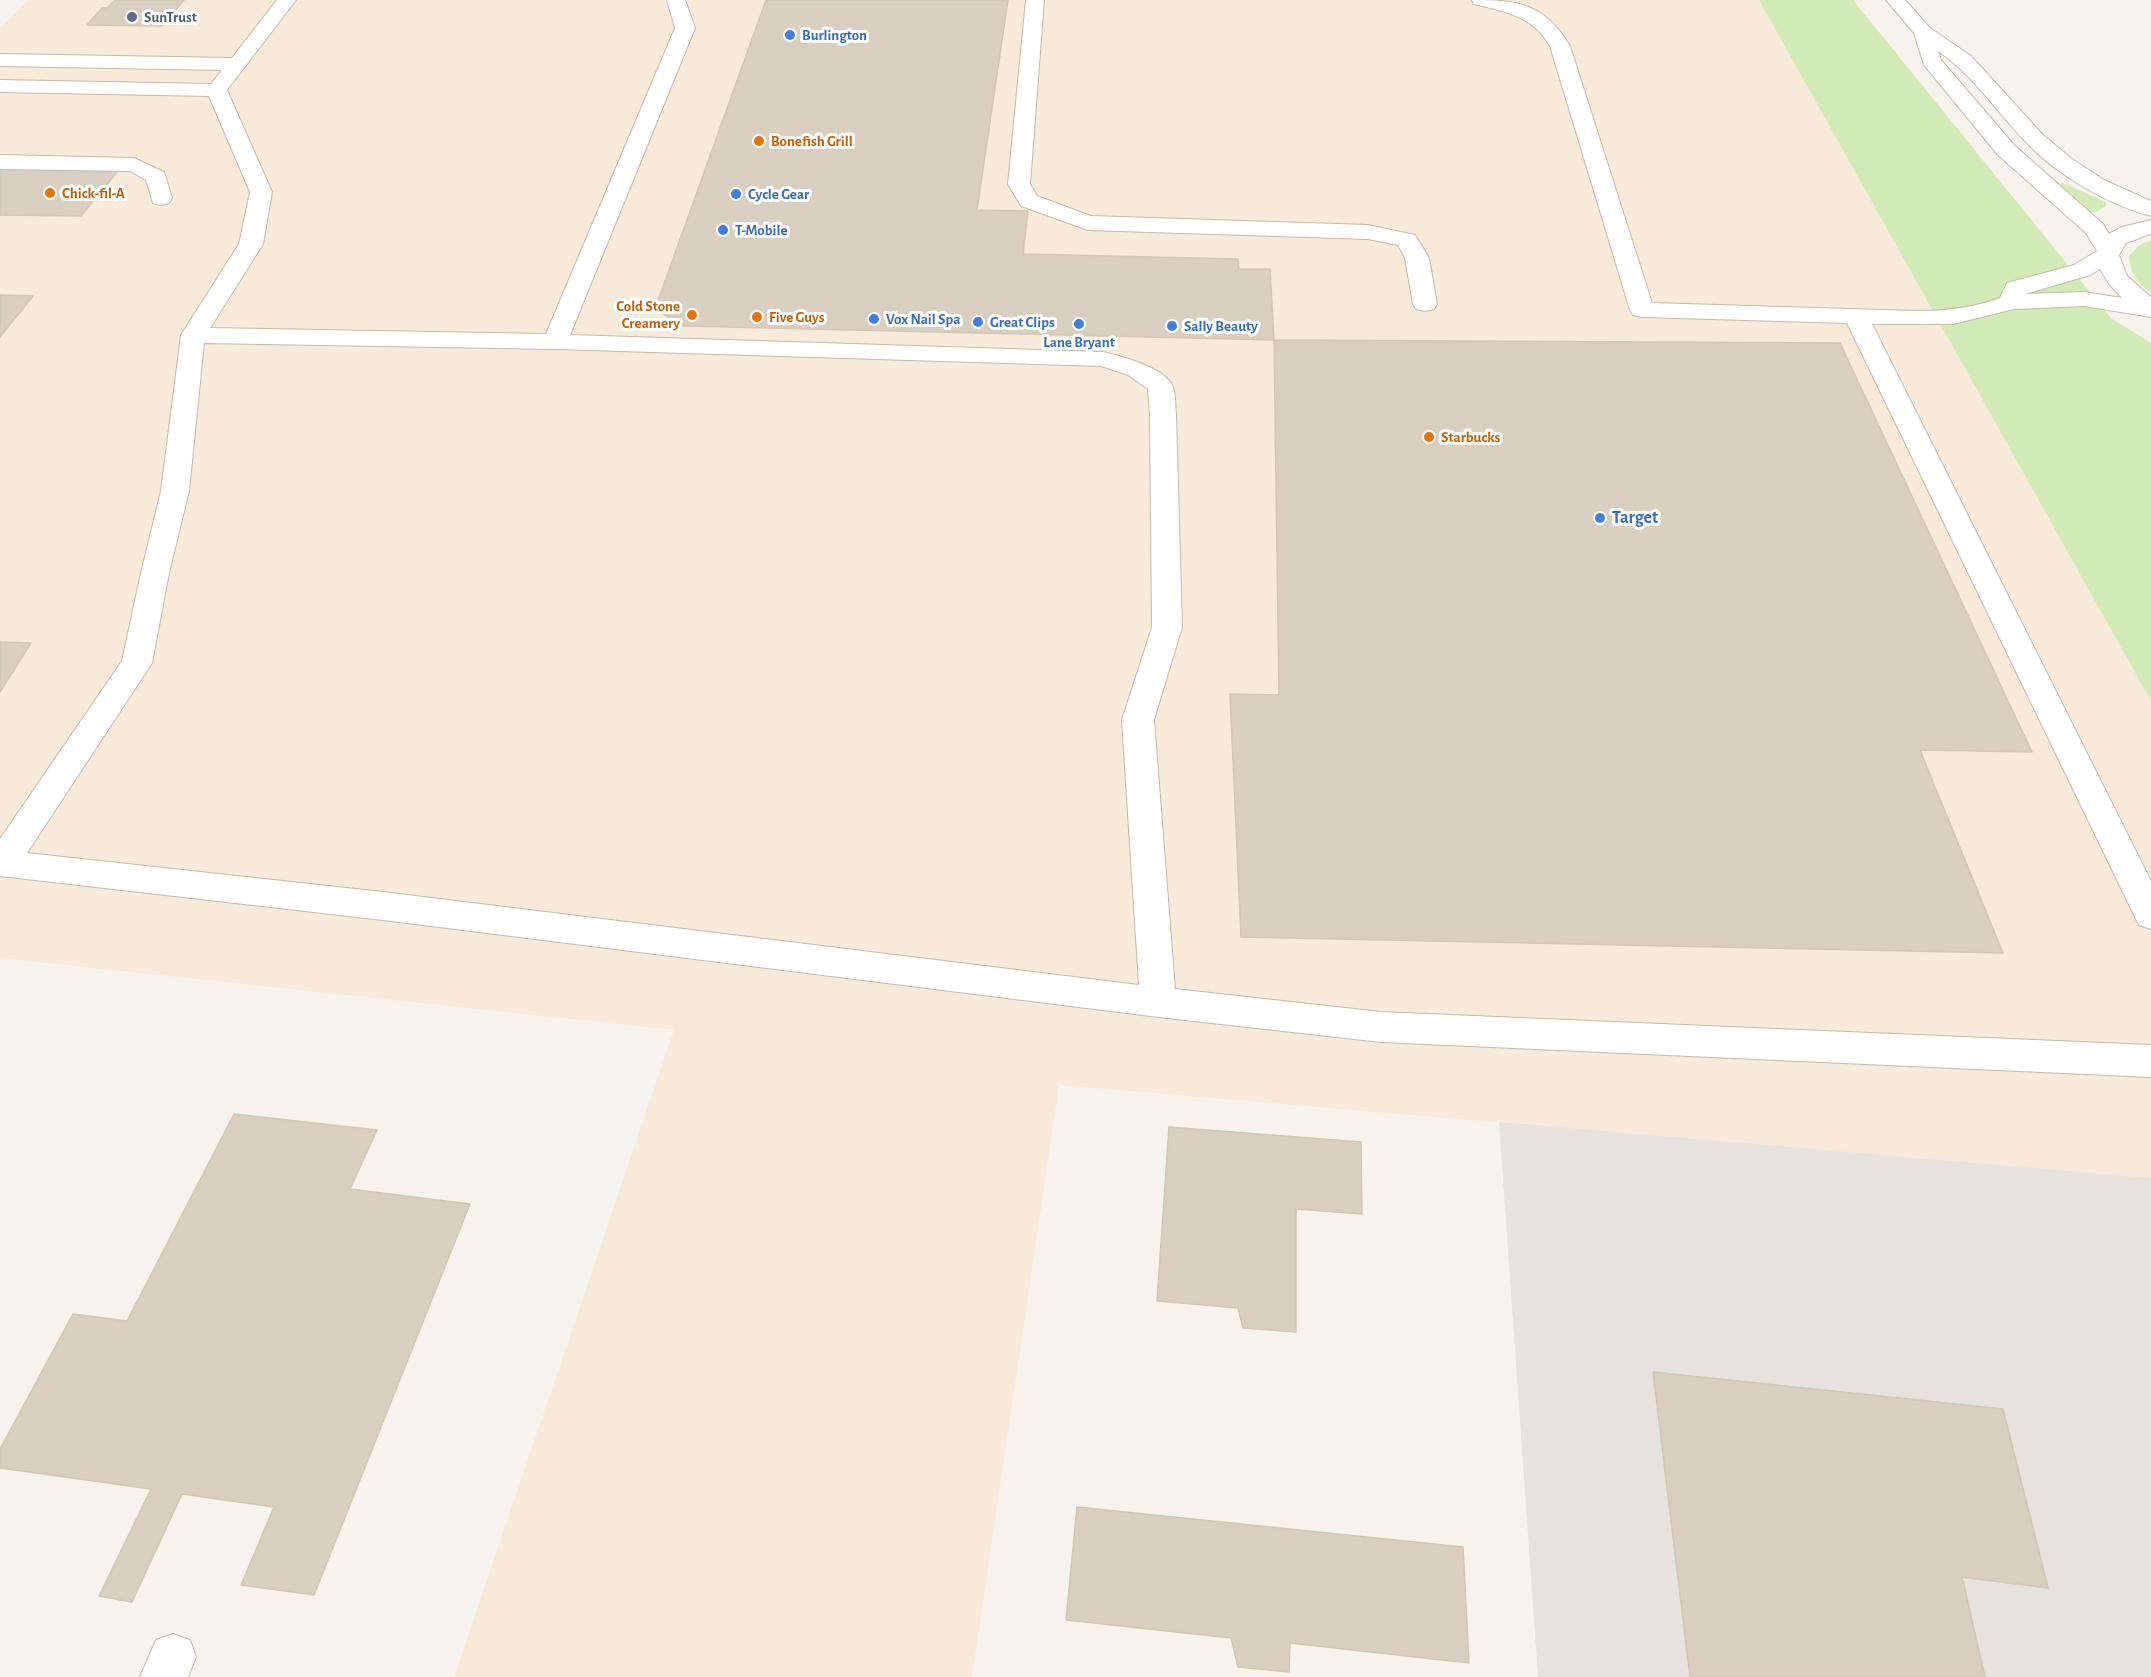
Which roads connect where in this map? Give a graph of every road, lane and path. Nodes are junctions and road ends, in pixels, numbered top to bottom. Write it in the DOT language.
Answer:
graph roads {
  1 [pos="287,0"];
  2 [pos="676,0"];
  3 [pos="1035,0"];
  4 [pos="1481,0"];
  5 [pos="1895,0"];
  6 [pos="1923,32"];
  7 [pos="3,58"];
  8 [pos="236,64"];
  9 [pos="0,86"];
  10 [pos="217,90"];
  11 [pos="0,162"];
  12 [pos="161,198"];
  13 [pos="2151,209"];
  14 [pos="2151,227"];
  15 [pos="2107,253"];
  16 [pos="2011,302"];
  17 [pos="1425,304"];
  18 [pos="2151,309"];
  19 [pos="1856,316"];
  20 [pos="194,335"];
  21 [pos="555,342"];
  22 [pos="1,863"];
  23 [pos="2151,915"];
  24 [pos="1158,1002"];
  25 [pos="2151,1061"];
  1 -- 8 [label="street"];
  2 -- 21 [label="street"];
  3 -- 17 [label="street"];
  4 -- 19 [label="street"];
  5 -- 6 [label="street"];
  6 -- 13 [label="street"];
  6 -- 15 [label="street"];
  7 -- 8 [label="street"];
  8 -- 10 [label="street"];
  9 -- 10 [label="street"];
  10 -- 20 [label="street"];
  11 -- 12 [label="street"];
  14 -- 15 [label="street"];
  15 -- 16 [label="street"];
  15 -- 18 [label="street"];
  16 -- 18 [label="street"];
  16 -- 19 [label="street"];
  19 -- 23 [label="street"];
  20 -- 21 [label="street"];
  20 -- 22 [label="street"];
  21 -- 24 [label="street"];
  22 -- 24 [label="street"];
  24 -- 25 [label="street"];
}
